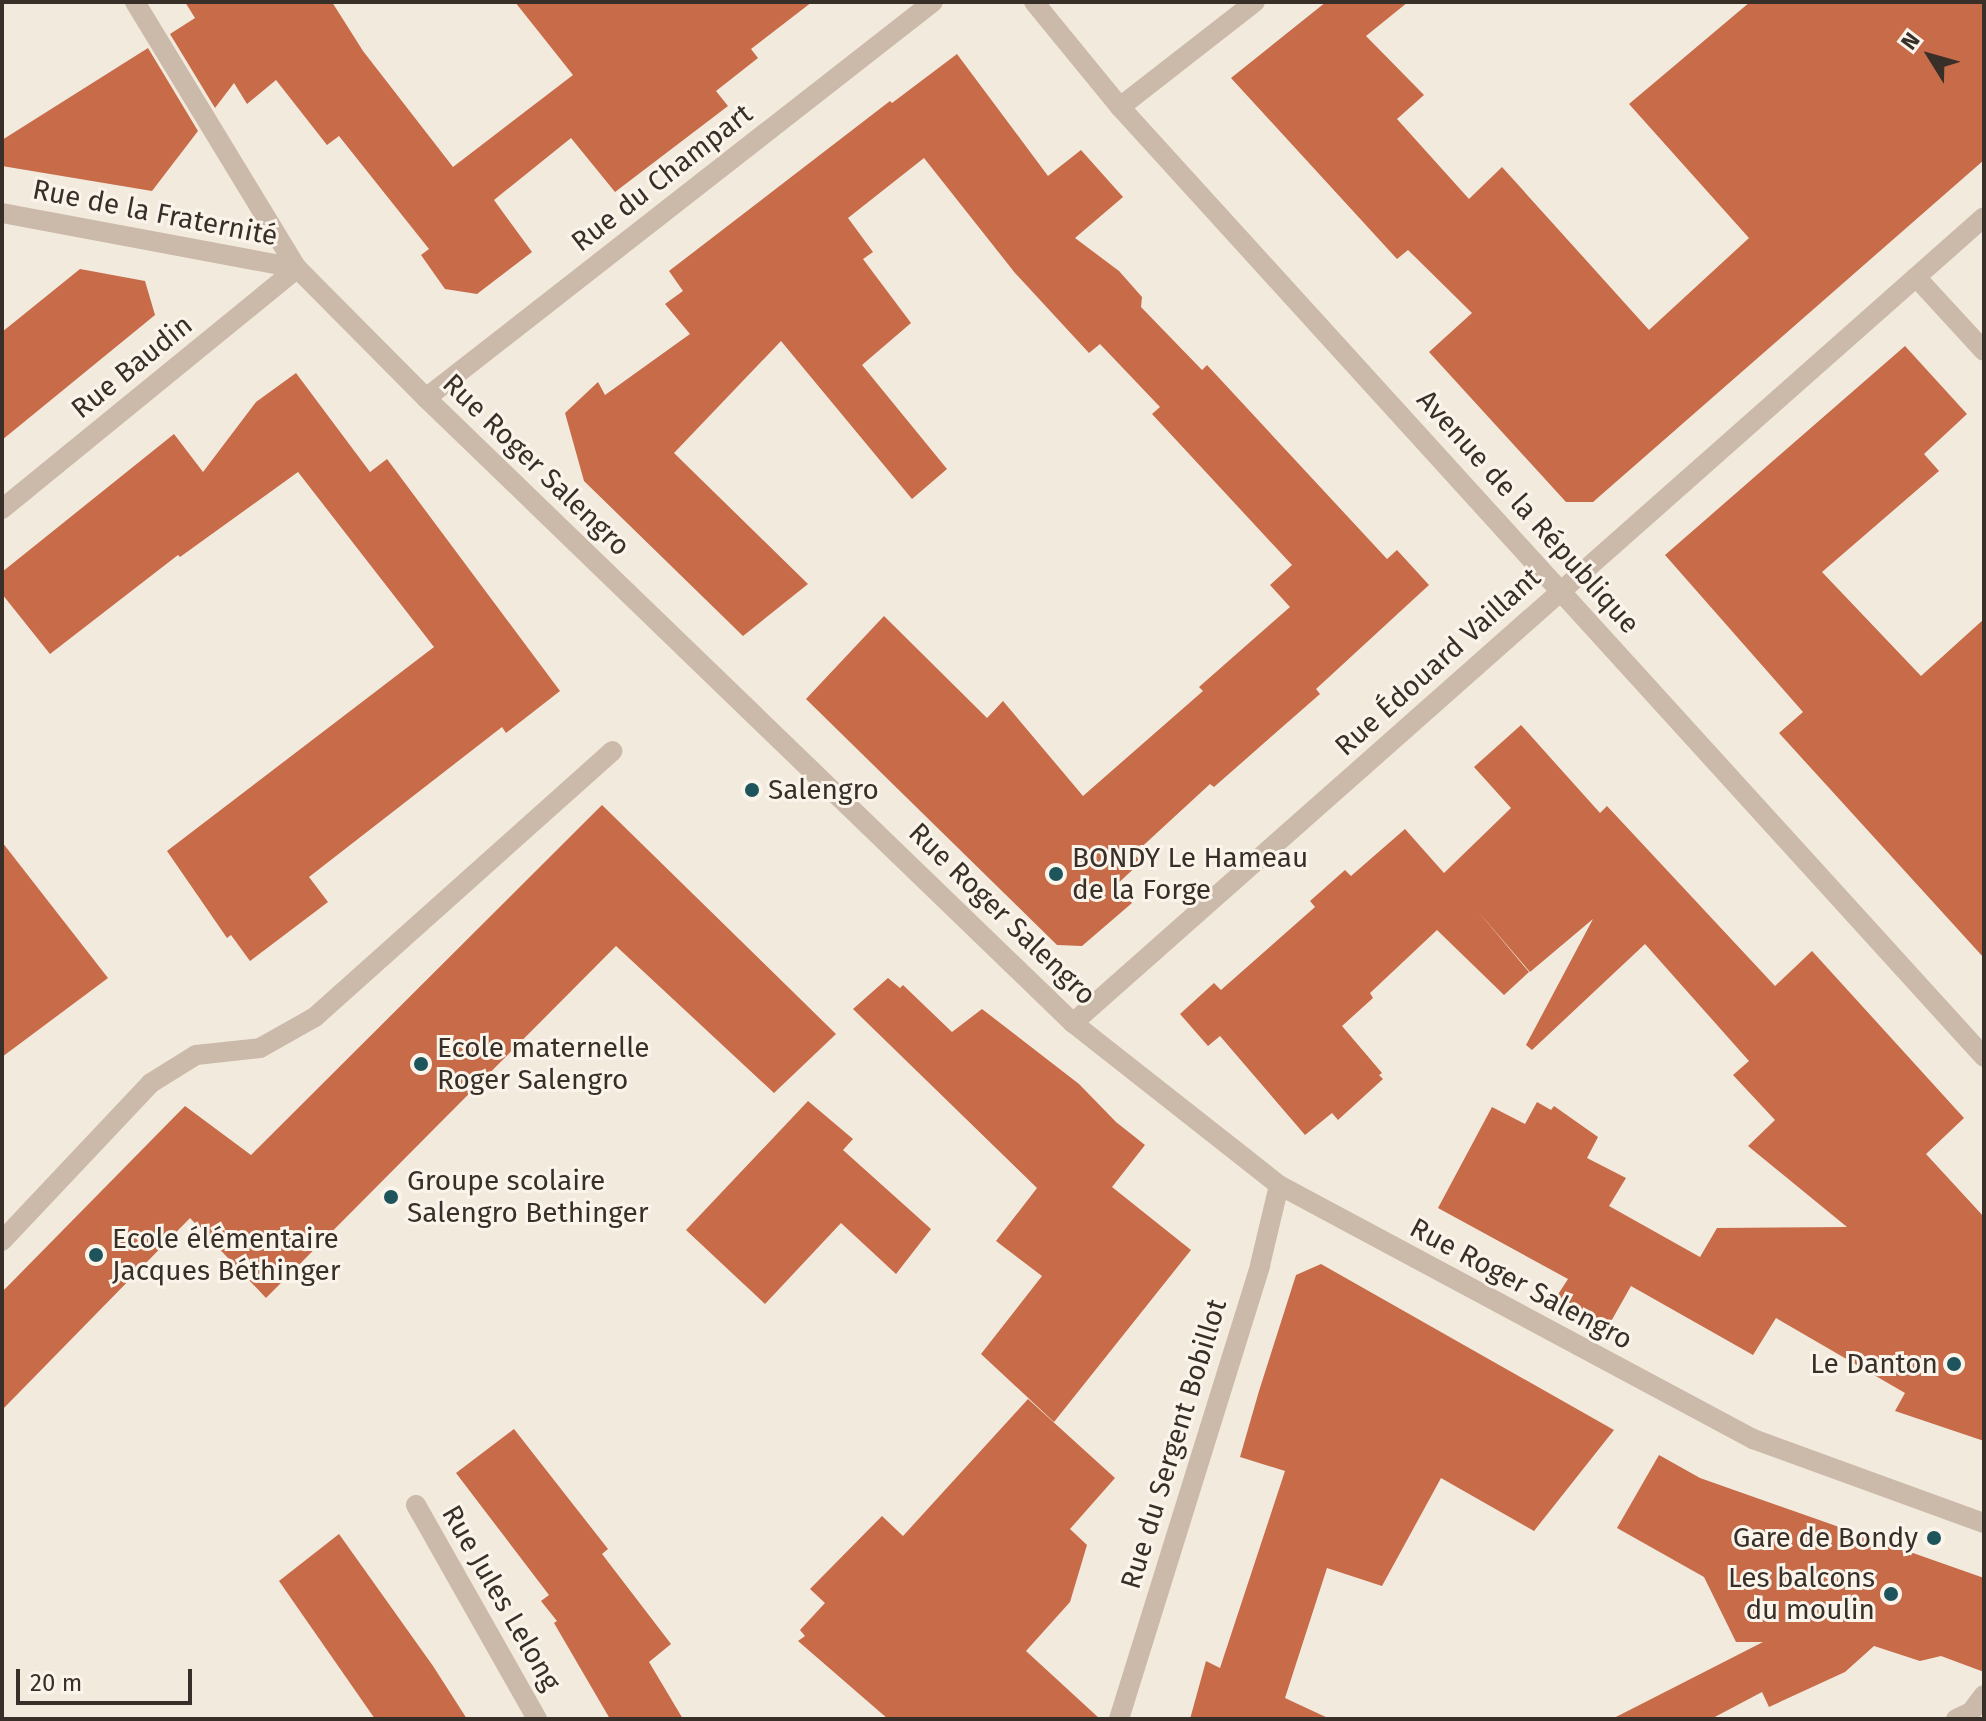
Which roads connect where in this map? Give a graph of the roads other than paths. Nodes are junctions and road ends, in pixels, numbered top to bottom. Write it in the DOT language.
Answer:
graph roads {
  1 [pos="135,2"];
  2 [pos="933,2"];
  3 [pos="1034,2"];
  4 [pos="1255,2"];
  5 [pos="1120,107"];
  6 [pos="2,213"];
  7 [pos="1984,217"];
  8 [pos="297,268"];
  9 [pos="1916,277"];
  10 [pos="1984,351"];
  11 [pos="426,398"];
  12 [pos="2,509"];
  13 [pos="1560,591"];
  14 [pos="612,751"];
  15 [pos="1073,1023"];
  16 [pos="1984,1057"];
  17 [pos="1279,1185"];
  18 [pos="2,1241"];
  19 [pos="416,1505"];
  20 [pos="1984,1523"];
  21 [pos="1984,1695"];
  22 [pos="537,1719"];
  23 [pos="1119,1719"];
  24 [pos="1956,1719"];
  1 -- 8 [label="street, Rue Roger Salengro"];
  2 -- 11 [label="street, Rue du Champart"];
  3 -- 5 [label="street, Avenue de la République"];
  4 -- 5 [label="street"];
  5 -- 13 [label="street, Avenue de la République"];
  6 -- 8 [label="street, Rue de la Fraternité"];
  7 -- 9 [label="street, Rue Édouard Vaillant"];
  8 -- 11 [label="street, Rue Roger Salengro"];
  8 -- 12 [label="street, Rue Baudin"];
  9 -- 10 [label="street"];
  9 -- 13 [label="street, Rue Édouard Vaillant"];
  11 -- 15 [label="street, Rue Roger Salengro"];
  13 -- 15 [label="street, Rue Édouard Vaillant"];
  13 -- 16 [label="street, Avenue de la République"];
  14 -- 18 [label="street"];
  15 -- 17 [label="street, Rue Roger Salengro"];
  17 -- 20 [label="street, Rue Roger Salengro"];
  17 -- 23 [label="street, Rue du Sergent Bobillot"];
  19 -- 22 [label="street, Rue Jules Lelong"];
  21 -- 24 [label="street"];
}
